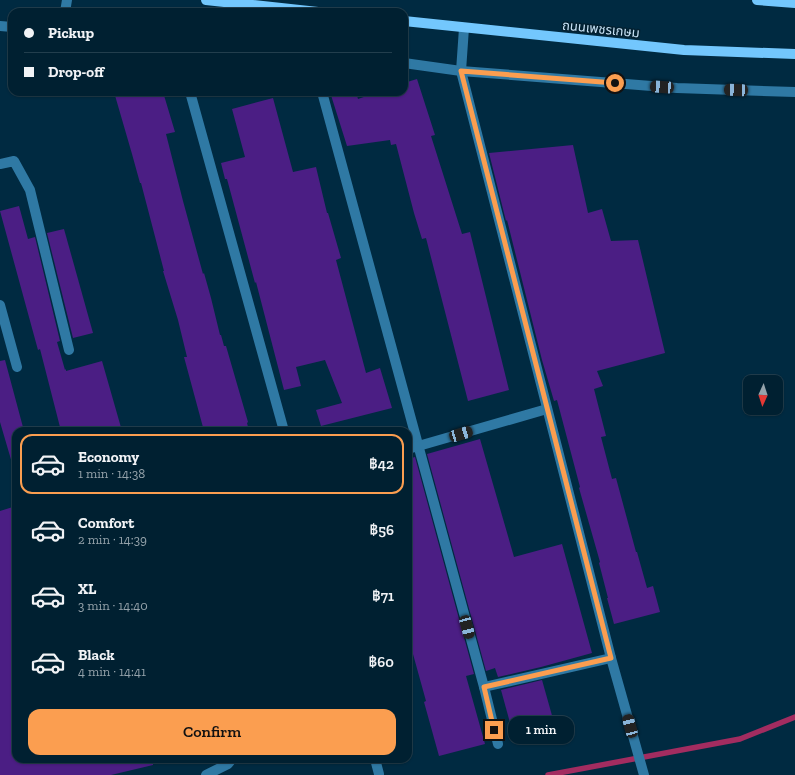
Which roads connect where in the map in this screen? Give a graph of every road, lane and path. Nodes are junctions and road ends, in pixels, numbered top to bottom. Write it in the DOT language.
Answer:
graph roads {
  1 [pos="206,0"];
  2 [pos="757,0"];
  3 [pos="795,3"];
  4 [pos="281,8"];
  5 [pos="408,21"];
  6 [pos="464,28"];
  7 [pos="795,54"];
  8 [pos="408,64"];
  9 [pos="461,71"];
  10 [pos="795,92"];
  11 [pos="191,96"];
  12 [pos="323,96"];
  13 [pos="0,164"];
  14 [pos="0,305"];
  15 [pos="69,350"];
  16 [pos="17,367"];
  17 [pos="547,409"];
  18 [pos="283,427"];
  19 [pos="408,427"];
  20 [pos="413,448"];
  21 [pos="611,658"];
  22 [pos="484,687"];
  23 [pos="498,744"];
  24 [pos="229,763"];
  25 [pos="376,763"];
  26 [pos="379,774"];
  27 [pos="206,775"];
  28 [pos="644,775"];
  1 -- 4 [label="main road"];
  2 -- 3 [label="main road"];
  5 -- 6 [label="main road, ถนนเพชรเกษม"];
  6 -- 7 [label="main road, ถนนเพชรเกษม"];
  6 -- 9 [label="street"];
  8 -- 9 [label="street"];
  9 -- 10 [label="street"];
  9 -- 17 [label="street"];
  11 -- 18 [label="street"];
  12 -- 19 [label="street"];
  13 -- 15 [label="street"];
  14 -- 16 [label="street"];
  17 -- 20 [label="street"];
  17 -- 21 [label="street"];
  20 -- 22 [label="street"];
  21 -- 22 [label="street"];
  21 -- 28 [label="street"];
  22 -- 23 [label="street"];
  24 -- 27 [label="street"];
  25 -- 26 [label="street"];
}
